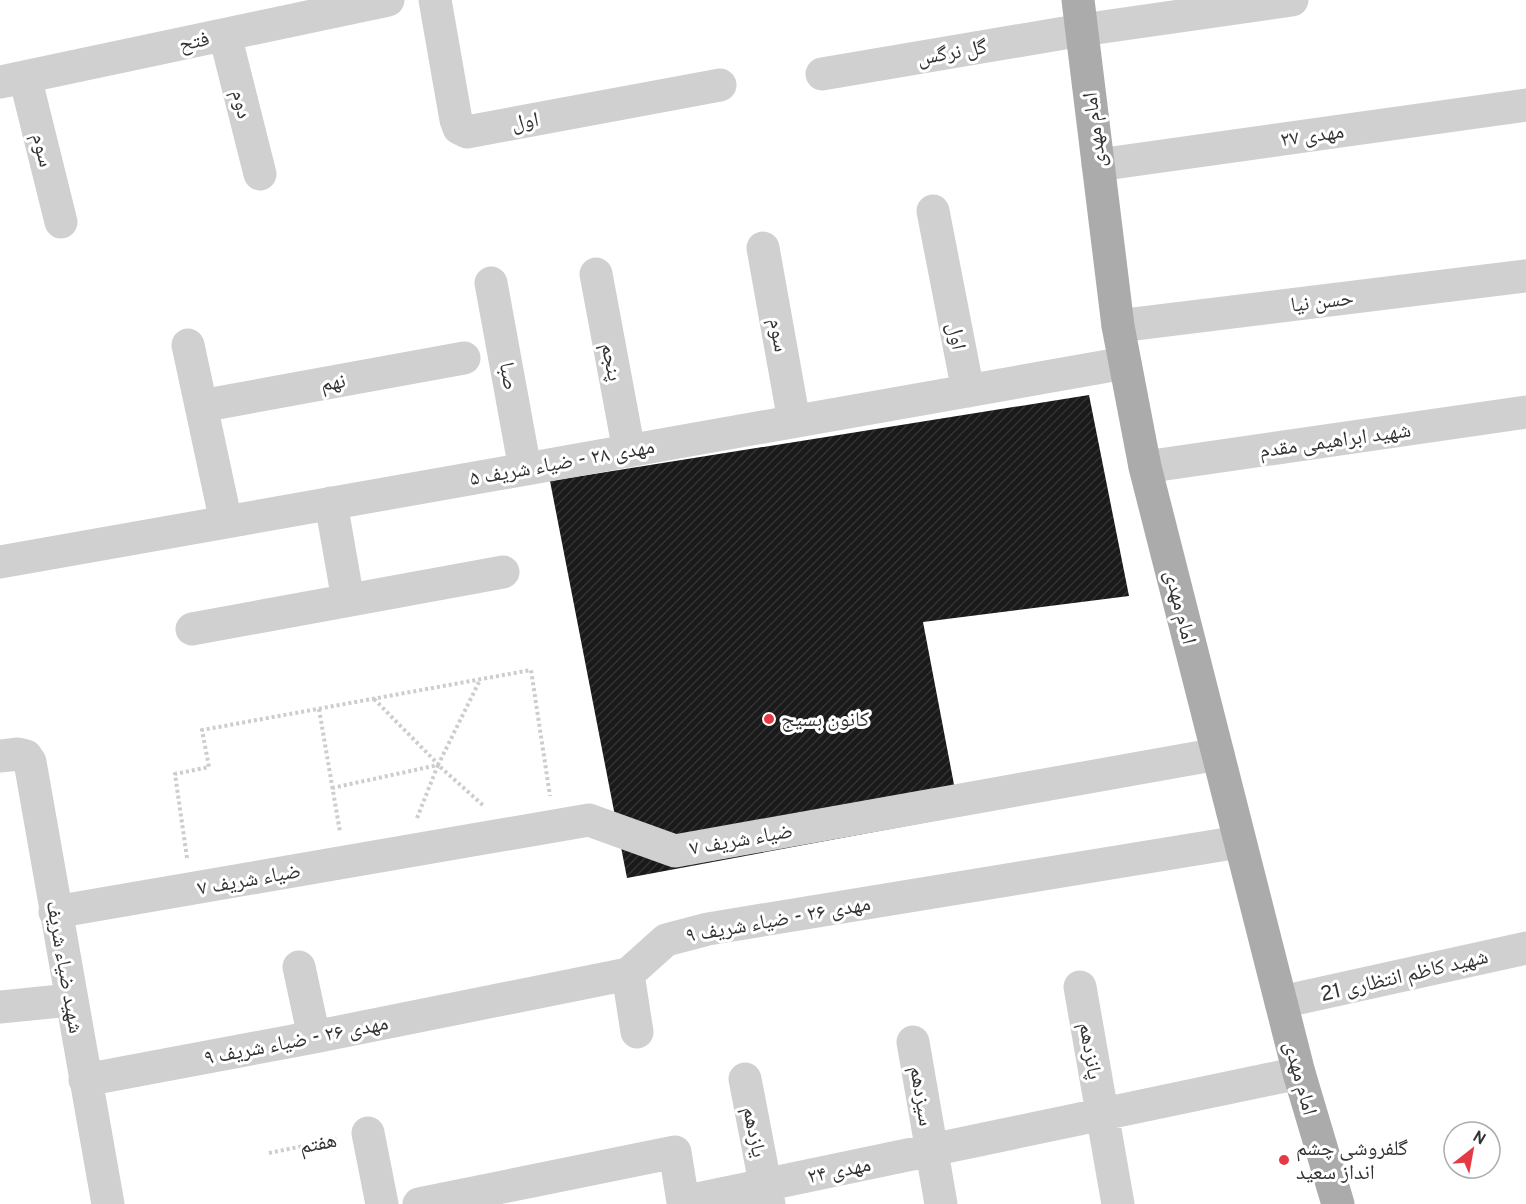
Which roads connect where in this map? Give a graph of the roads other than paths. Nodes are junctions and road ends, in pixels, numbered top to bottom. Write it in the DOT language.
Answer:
graph roads {
  1 [pos="388,0"];
  2 [pos="435,0"];
  3 [pos="1292,0"];
  4 [pos="1080,15"];
  5 [pos="225,35"];
  6 [pos="822,75"];
  7 [pos="12,80"];
  8 [pos="720,85"];
  9 [pos="1526,105"];
  10 [pos="1098,165"];
  11 [pos="260,174"];
  12 [pos="933,211"];
  13 [pos="61,222"];
  14 [pos="764,248"];
  15 [pos="596,274"];
  16 [pos="1526,276"];
  17 [pos="491,283"];
  18 [pos="1118,326"];
  19 [pos="188,345"];
  20 [pos="464,358"];
  21 [pos="1125,363"];
  22 [pos="968,391"];
  23 [pos="201,406"];
  24 [pos="1526,412"];
  25 [pos="794,421"];
  26 [pos="629,451"];
  27 [pos="1145,467"];
  28 [pos="525,469"];
  29 [pos="331,503"];
  30 [pos="226,522"];
  31 [pos="0,561"];
  32 [pos="503,572"];
  33 [pos="348,600"];
  34 [pos="192,629"];
  35 [pos="1218,754"];
  36 [pos="0,756"];
  37 [pos="1239,842"];
  38 [pos="56,912"];
  39 [pos="1526,948"];
  40 [pos="299,967"];
  41 [pos="628,974"];
  42 [pos="1080,987"];
  43 [pos="70,1000"];
  44 [pos="1281,1002"];
  45 [pos="0,1008"];
  46 [pos="637,1032"];
  47 [pos="314,1038"];
  48 [pos="913,1042"];
  49 [pos="1299,1073"];
  50 [pos="745,1079"];
  51 [pos="85,1080"];
  52 [pos="1101,1115"];
  53 [pos="368,1133"];
  54 [pos="931,1150"];
  55 [pos="767,1195"];
  56 [pos="1333,1199"];
  57 [pos="108,1204"];
  58 [pos="382,1204"];
  59 [pos="420,1204"];
  60 [pos="941,1204"];
  61 [pos="1118,1204"];
  1 -- 5 [label="street, فتح"];
  2 -- 8 [label="street, اول"];
  3 -- 4 [label="street, گل نرگس"];
  4 -- 6 [label="street, گل نرگس"];
  4 -- 10 [label="main road, امام مهدی"];
  5 -- 7 [label="street, فتح"];
  5 -- 11 [label="street, دوم"];
  7 -- 13 [label="street, سوم"];
  9 -- 10 [label="street, مهدی ۲۷"];
  10 -- 18 [label="main road, امام مهدی"];
  12 -- 22 [label="street, اول"];
  14 -- 25 [label="street, سوم"];
  15 -- 26 [label="street, پنجم"];
  16 -- 18 [label="street, حسن نیا"];
  17 -- 28 [label="street, صبا"];
  18 -- 21 [label="main road, امام مهدی"];
  19 -- 23 [label="street"];
  20 -- 23 [label="street, نهم"];
  21 -- 22 [label="street, مهدی ۲۸ - ضیاء شریف ۵"];
  21 -- 27 [label="main road, امام مهدی"];
  22 -- 25 [label="street, مهدی ۲۸ - ضیاء شریف ۵"];
  23 -- 30 [label="street"];
  24 -- 27 [label="street, شهید ابراهیمی مقدم"];
  25 -- 26 [label="street, مهدی ۲۸ - ضیاء شریف ۵"];
  26 -- 28 [label="street, مهدی ۲۸ - ضیاء شریف ۵"];
  27 -- 35 [label="main road, امام مهدی"];
  28 -- 29 [label="street, مهدی ۲۸ - ضیاء شریف ۵"];
  29 -- 30 [label="street, مهدی ۲۸ - ضیاء شریف ۵"];
  29 -- 33 [label="street"];
  30 -- 31 [label="street, مهدی ۲۸ - ضیاء شریف ۵"];
  32 -- 33 [label="street"];
  33 -- 34 [label="street"];
  35 -- 37 [label="main road, امام مهدی"];
  35 -- 38 [label="street, ضیاء شریف ۷"];
  36 -- 38 [label="street, شهید ضیاء شریف"];
  37 -- 41 [label="street, مهدی ۲۶ - ضیاء شریف ۹"];
  37 -- 44 [label="main road, امام مهدی"];
  38 -- 43 [label="street, شهید ضیاء شریف"];
  39 -- 44 [label="street, شهید کاظم انتظاری 21"];
  40 -- 47 [label="street"];
  41 -- 46 [label="street"];
  41 -- 47 [label="street, مهدی ۲۶ - ضیاء شریف ۹"];
  42 -- 52 [label="street, پانزدهم"];
  43 -- 45 [label="street"];
  43 -- 51 [label="street, شهید ضیاء شریف"];
  44 -- 49 [label="main road, امام مهدی"];
  47 -- 51 [label="street, مهدی ۲۶ - ضیاء شریف ۹"];
  48 -- 54 [label="street, سیزدهم"];
  49 -- 52 [label="street, مهدی ۲۴"];
  49 -- 56 [label="main road, امام مهدی"];
  50 -- 55 [label="street, یازدهم"];
  51 -- 57 [label="street, شهید ضیاء شریف"];
  52 -- 54 [label="street, مهدی ۲۴"];
  52 -- 61 [label="street, پانزدهم"];
  53 -- 58 [label="street"];
  54 -- 55 [label="street, مهدی ۲۴"];
  54 -- 60 [label="street, سیزدهم"];
  55 -- 59 [label="street, مهدی ۲۴"];
}
